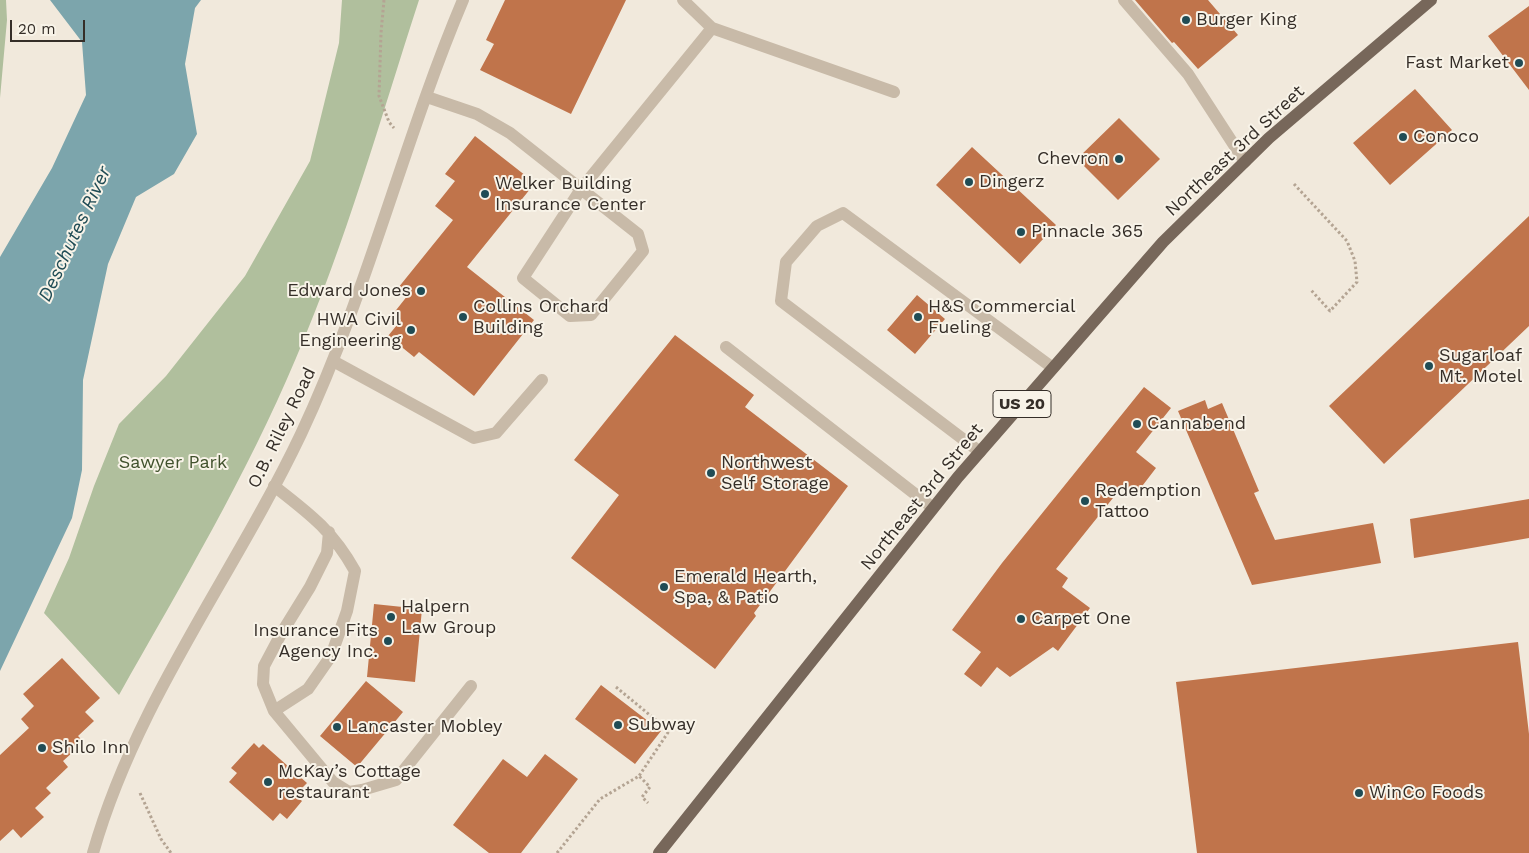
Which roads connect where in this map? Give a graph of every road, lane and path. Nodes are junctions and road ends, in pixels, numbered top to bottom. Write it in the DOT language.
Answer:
graph roads {
  1 [pos="384,0"];
  2 [pos="463,0"];
  3 [pos="683,0"];
  4 [pos="1124,0"];
  5 [pos="1431,0"];
  6 [pos="712,28"];
  7 [pos="894,92"];
  8 [pos="427,97"];
  9 [pos="410,145"];
  10 [pos="1245,162"];
  11 [pos="1294,184"];
  12 [pos="581,190"];
  13 [pos="1311,290"];
  14 [pos="726,347"];
  15 [pos="333,361"];
  16 [pos="1053,368"];
  17 [pos="542,380"];
  18 [pos="980,452"];
  19 [pos="274,486"];
  20 [pos="933,508"];
  21 [pos="329,532"];
  22 [pos="471,686"];
  23 [pos="616,687"];
  24 [pos="274,711"];
  25 [pos="639,776"];
  26 [pos="140,794"];
  27 [pos="648,803"];
  28 [pos="94,853"];
  29 [pos="171,853"];
  30 [pos="557,853"];
  31 [pos="659,853"];
  1 -- 9 [label="path"];
  2 -- 8 [label="street, O.B. Riley Road"];
  3 -- 6 [label="street"];
  4 -- 10 [label="street"];
  5 -- 10 [label="main road, Northeast 3rd Street / US 20"];
  6 -- 7 [label="street"];
  6 -- 12 [label="street"];
  8 -- 9 [label="street, O.B. Riley Road"];
  8 -- 12 [label="street"];
  9 -- 15 [label="street, O.B. Riley Road"];
  10 -- 16 [label="main road, Northeast 3rd Street / US 20"];
  11 -- 13 [label="path"];
  12 -- 12 [label="street"];
  14 -- 20 [label="street"];
  15 -- 17 [label="street"];
  15 -- 19 [label="street, O.B. Riley Road"];
  16 -- 18 [label="main road, Northeast 3rd Street / US 20"];
  16 -- 18 [label="street"];
  18 -- 20 [label="main road, Northeast 3rd Street / US 20"];
  19 -- 21 [label="street"];
  19 -- 28 [label="street, O.B. Riley Road"];
  20 -- 31 [label="main road, Northeast 3rd Street / US 20"];
  21 -- 24 [label="street"];
  21 -- 24 [label="street"];
  22 -- 24 [label="street"];
  23 -- 25 [label="path"];
  25 -- 27 [label="path"];
  25 -- 30 [label="path"];
  26 -- 29 [label="path"];
}
